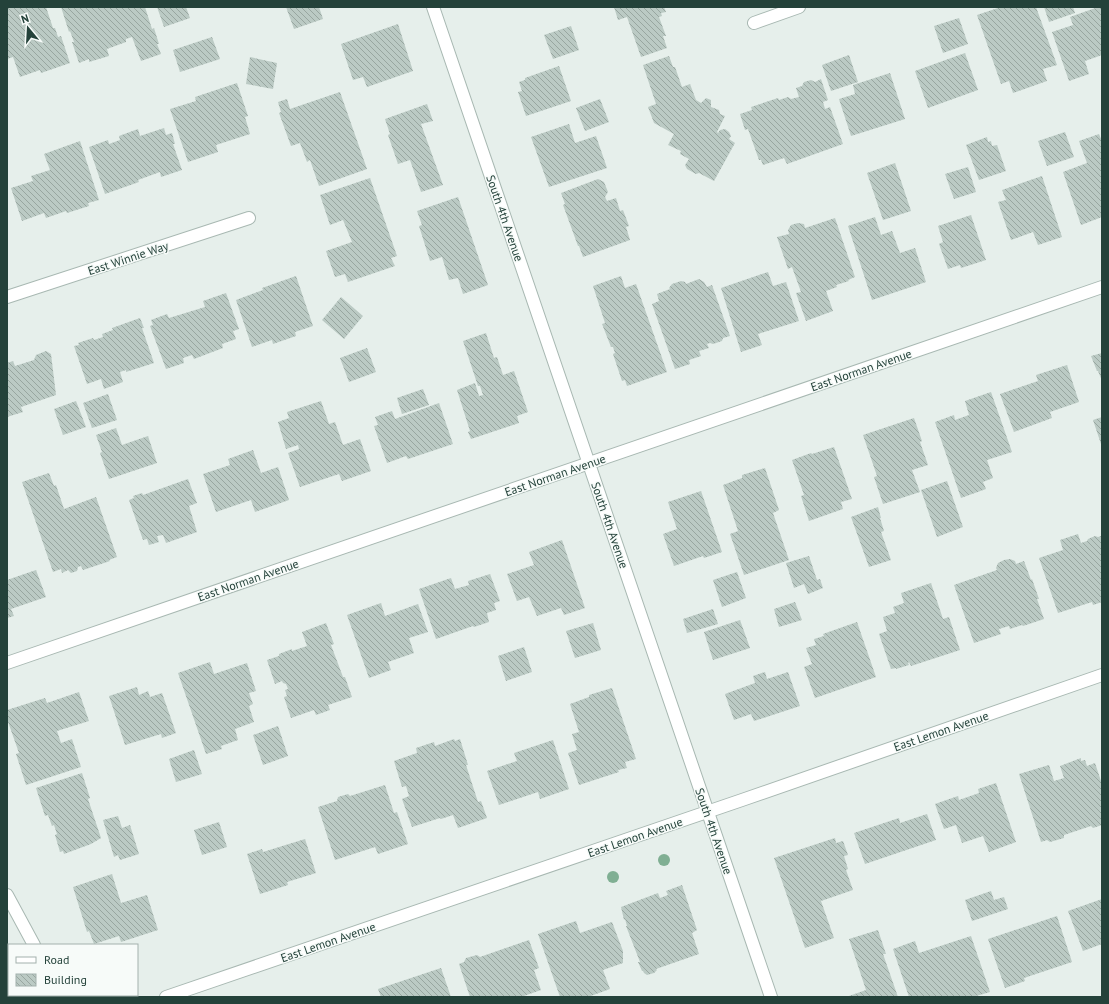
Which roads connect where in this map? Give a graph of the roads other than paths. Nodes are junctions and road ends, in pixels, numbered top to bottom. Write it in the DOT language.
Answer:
graph roads {
  1 [pos="432,7"];
  2 [pos="799,7"];
  3 [pos="754,22"];
  4 [pos="249,218"];
  5 [pos="1102,286"];
  6 [pos="7,297"];
  7 [pos="589,463"];
  8 [pos="7,663"];
  9 [pos="1102,674"];
  10 [pos="707,812"];
  11 [pos="7,895"];
  12 [pos="33,944"];
  13 [pos="166,997"];
  14 [pos="771,997"];
  1 -- 7 [label="street, South 4th Avenue"];
  2 -- 3 [label="street"];
  4 -- 6 [label="street, East Winnie Way"];
  5 -- 7 [label="street, East Norman Avenue"];
  7 -- 8 [label="street, East Norman Avenue"];
  7 -- 10 [label="street, South 4th Avenue"];
  9 -- 10 [label="street, East Lemon Avenue"];
  10 -- 13 [label="street, East Lemon Avenue"];
  10 -- 14 [label="street, South 4th Avenue"];
  11 -- 12 [label="street"];
}
